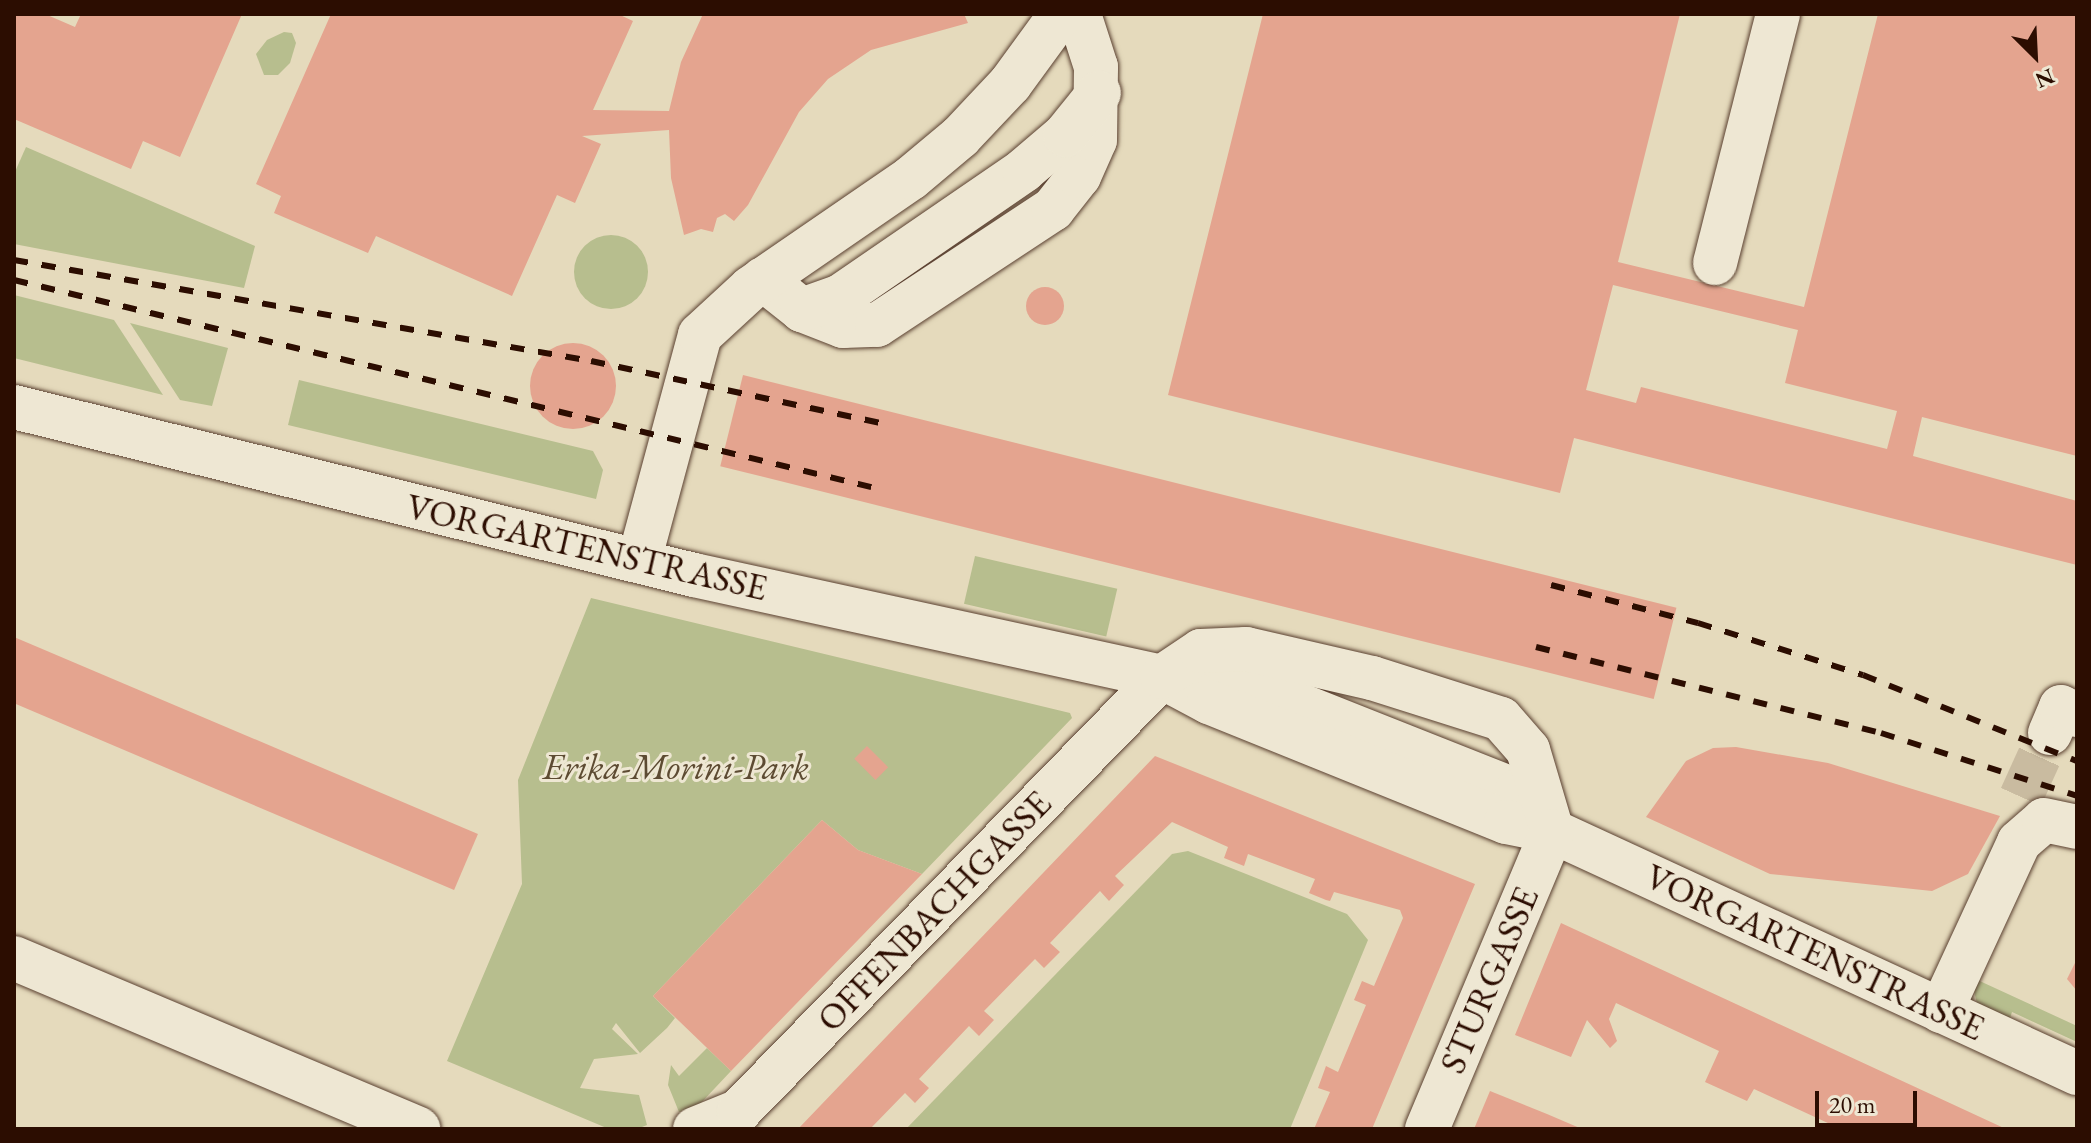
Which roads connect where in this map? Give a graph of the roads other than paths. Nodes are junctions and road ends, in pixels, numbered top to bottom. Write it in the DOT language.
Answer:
graph roads {
  1 [pos="1061,14"];
  2 [pos="1079,14"];
  3 [pos="1778,14"];
  4 [pos="1715,263"];
  5 [pos="763,279"];
  6 [pos="14,407"];
  7 [pos="639,561"];
  8 [pos="1162,677"];
  9 [pos="2021,797"];
  10 [pos="2077,827"];
  11 [pos="1552,831"];
  12 [pos="14,958"];
  13 [pos="1934,1008"];
  14 [pos="2077,1073"];
  15 [pos="418,1129"];
  16 [pos="695,1129"];
  17 [pos="1427,1129"];
  1 -- 5 [label="street"];
  2 -- 5 [label="street"];
  3 -- 4 [label="street"];
  5 -- 7 [label="street"];
  6 -- 7 [label="street, VORGARTENSTRASSE"];
  7 -- 8 [label="street, VORGARTENSTRASSE"];
  8 -- 11 [label="street, VORGARTENSTRASSE"];
  8 -- 11 [label="street, OFFENBACHGASSE"];
  8 -- 16 [label="street, OFFENBACHGASSE"];
  9 -- 13 [label="street"];
  10 -- 13 [label="street"];
  11 -- 13 [label="street, VORGARTENSTRASSE"];
  11 -- 17 [label="street, STURGASSE"];
  12 -- 15 [label="street"];
  13 -- 14 [label="street, VORGARTENSTRASSE"];
}
